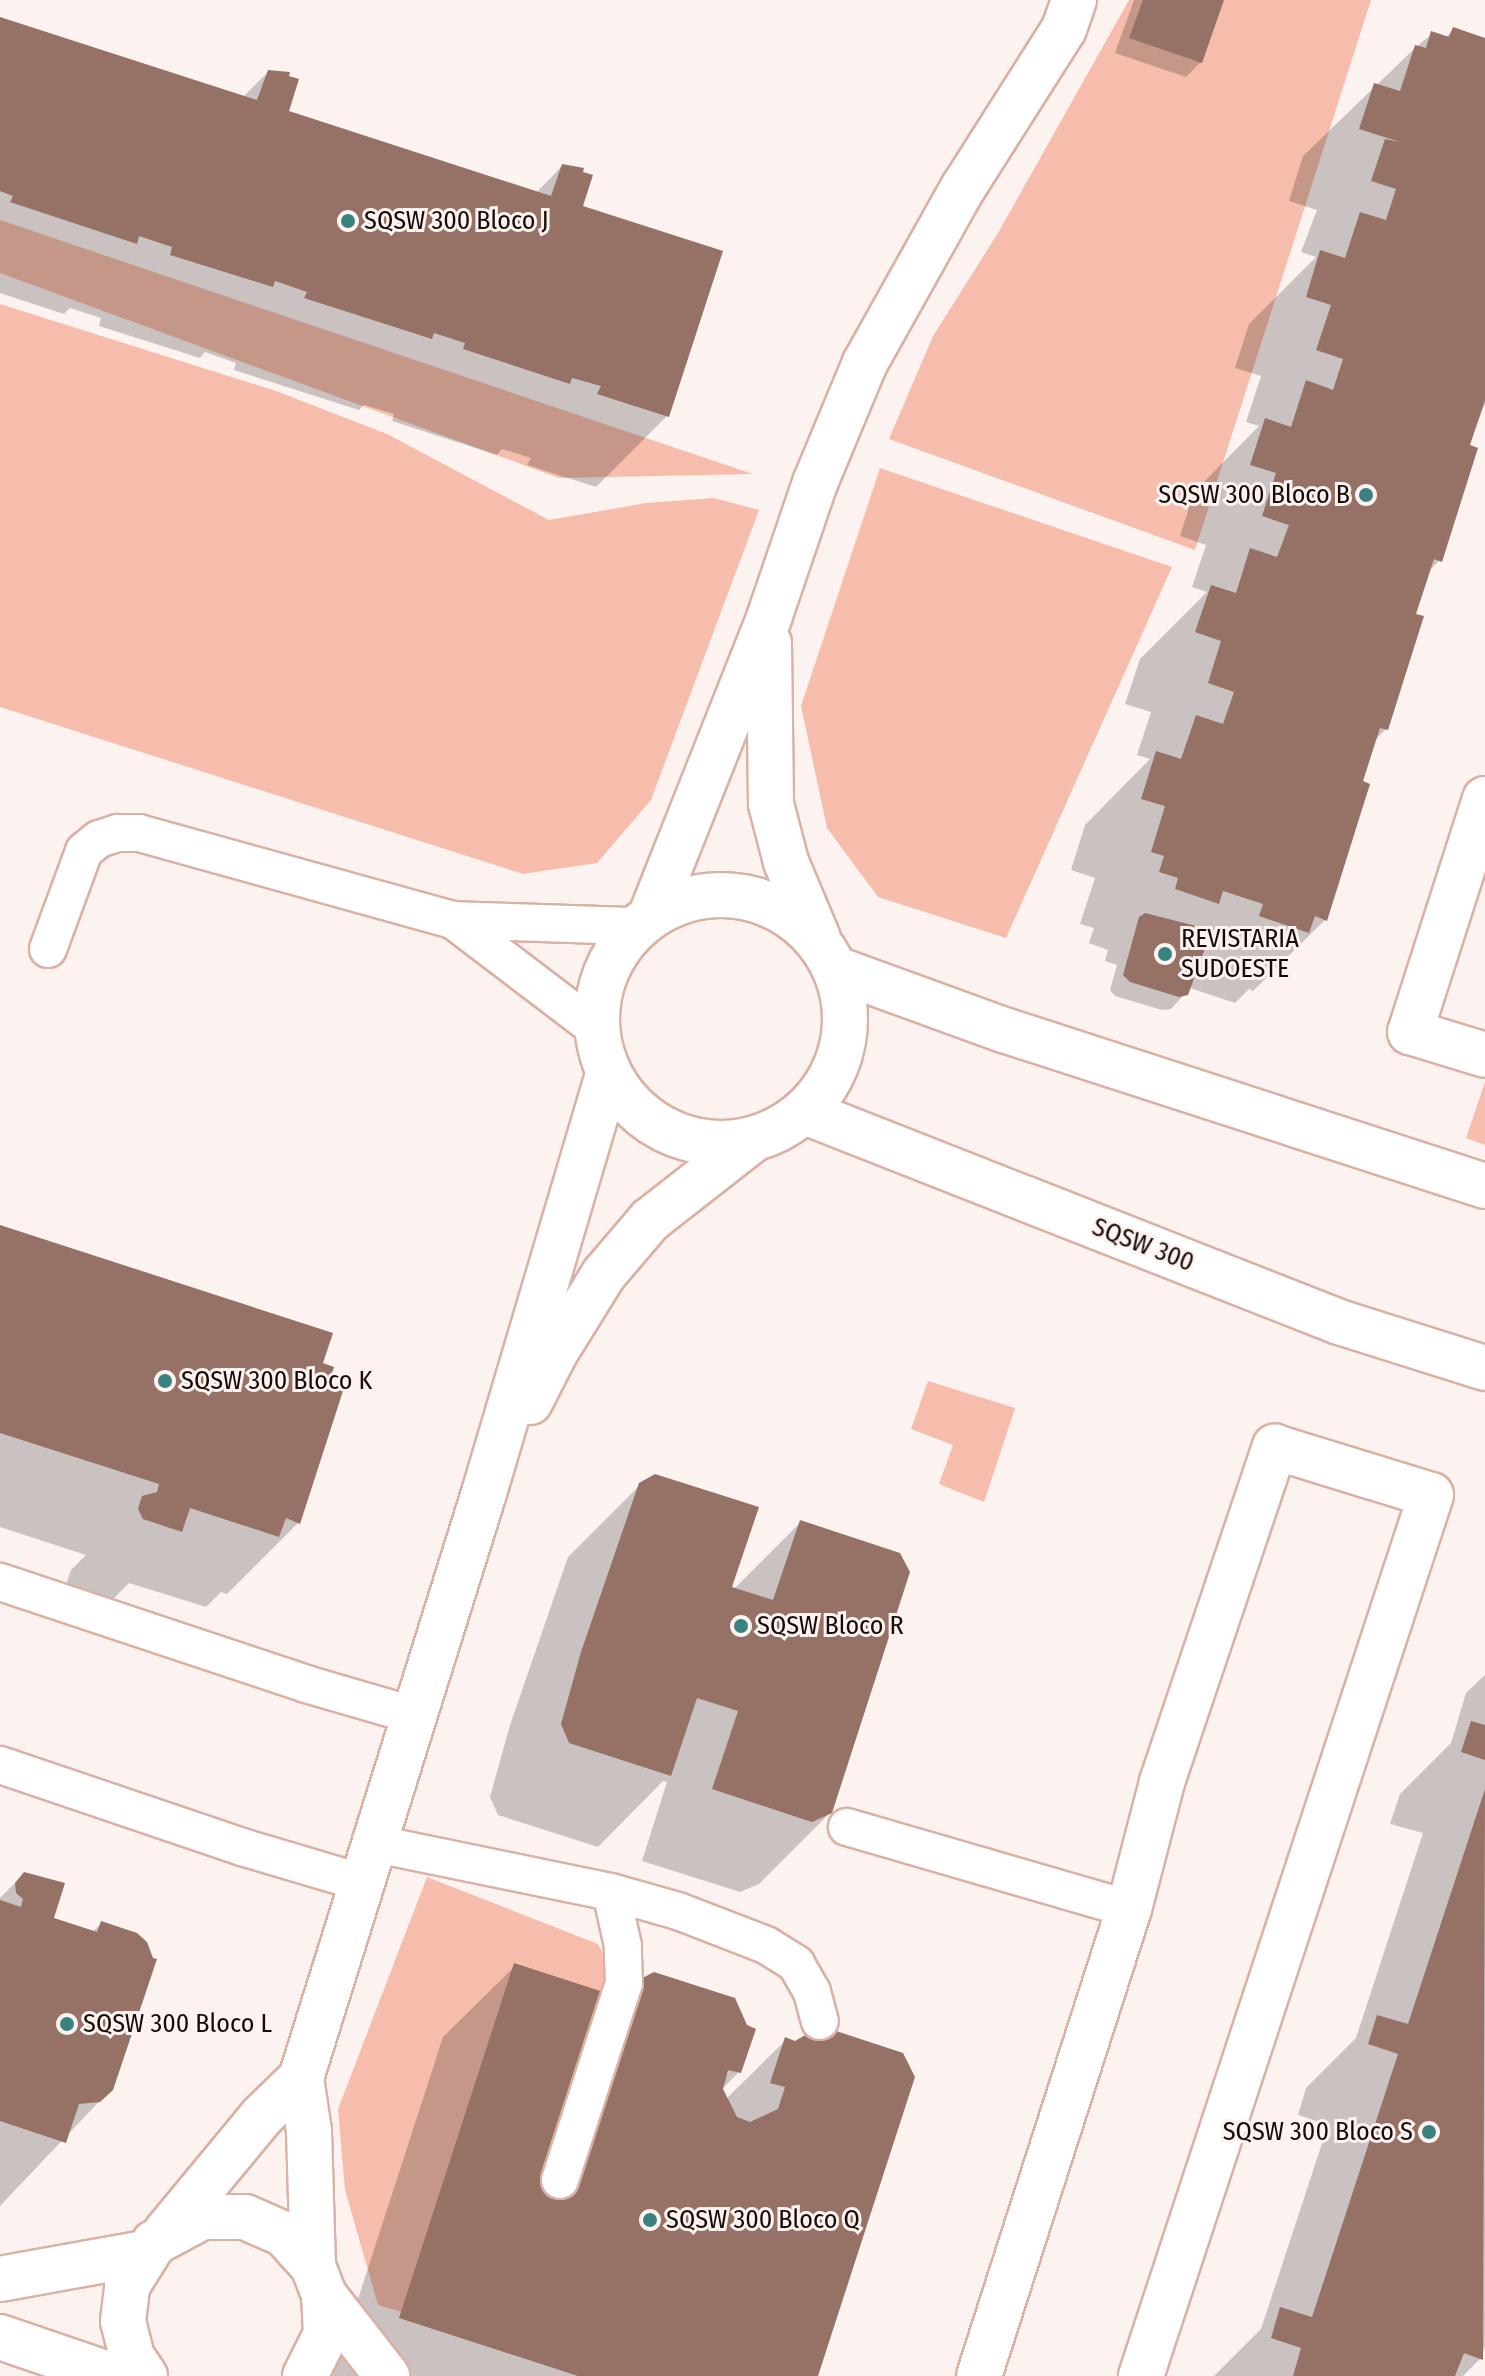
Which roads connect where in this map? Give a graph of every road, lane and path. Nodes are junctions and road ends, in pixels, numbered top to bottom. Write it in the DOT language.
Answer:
graph roads {
  1 [pos="1074,0"];
  2 [pos="769,618"];
  3 [pos="1485,799"];
  4 [pos="453,920"];
  5 [pos="644,921"];
  6 [pos="48,949"];
  7 [pos="828,956"];
  8 [pos="595,1028"];
  9 [pos="1485,1055"];
  10 [pos="608,1074"];
  11 [pos="805,1112"];
  12 [pos="751,1141"];
  13 [pos="1485,1186"];
  14 [pos="1485,1368"];
  15 [pos="484,1493"];
  16 [pos="0,1582"];
  17 [pos="413,1715"];
  18 [pos="0,1765"];
  19 [pos="847,1827"];
  20 [pos="366,1862"];
  21 [pos="611,1892"];
  22 [pos="1129,1909"];
  23 [pos="820,2021"];
  24 [pos="301,2078"];
  25 [pos="560,2180"];
  26 [pos="154,2244"];
  27 [pos="0,2279"];
  28 [pos="319,2281"];
  29 [pos="0,2337"];
  30 [pos="114,2376"];
  31 [pos="145,2376"];
  32 [pos="305,2376"];
  33 [pos="387,2376"];
  34 [pos="979,2376"];
  35 [pos="1141,2376"];
  1 -- 2 [label="street"];
  2 -- 5 [label="street"];
  2 -- 7 [label="street"];
  3 -- 9 [label="street"];
  4 -- 5 [label="lane"];
  4 -- 6 [label="lane"];
  4 -- 8 [label="lane"];
  5 -- 7 [label="street"];
  5 -- 8 [label="street"];
  7 -- 11 [label="street"];
  7 -- 13 [label="street"];
  8 -- 10 [label="street"];
  10 -- 12 [label="street"];
  10 -- 15 [label="street"];
  11 -- 12 [label="street"];
  11 -- 14 [label="street, SQSW 300"];
  12 -- 15 [label="street"];
  15 -- 17 [label="street"];
  16 -- 17 [label="lane"];
  17 -- 20 [label="street"];
  18 -- 20 [label="lane"];
  19 -- 22 [label="lane"];
  20 -- 21 [label="lane"];
  20 -- 24 [label="street"];
  21 -- 23 [label="lane"];
  21 -- 25 [label="lane"];
  22 -- 34 [label="street"];
  22 -- 35 [label="street"];
  24 -- 26 [label="street"];
  24 -- 28 [label="street"];
  26 -- 27 [label="street"];
  26 -- 28 [label="street"];
  26 -- 31 [label="street"];
  28 -- 32 [label="street"];
  28 -- 33 [label="street"];
  29 -- 30 [label="street"];
}
